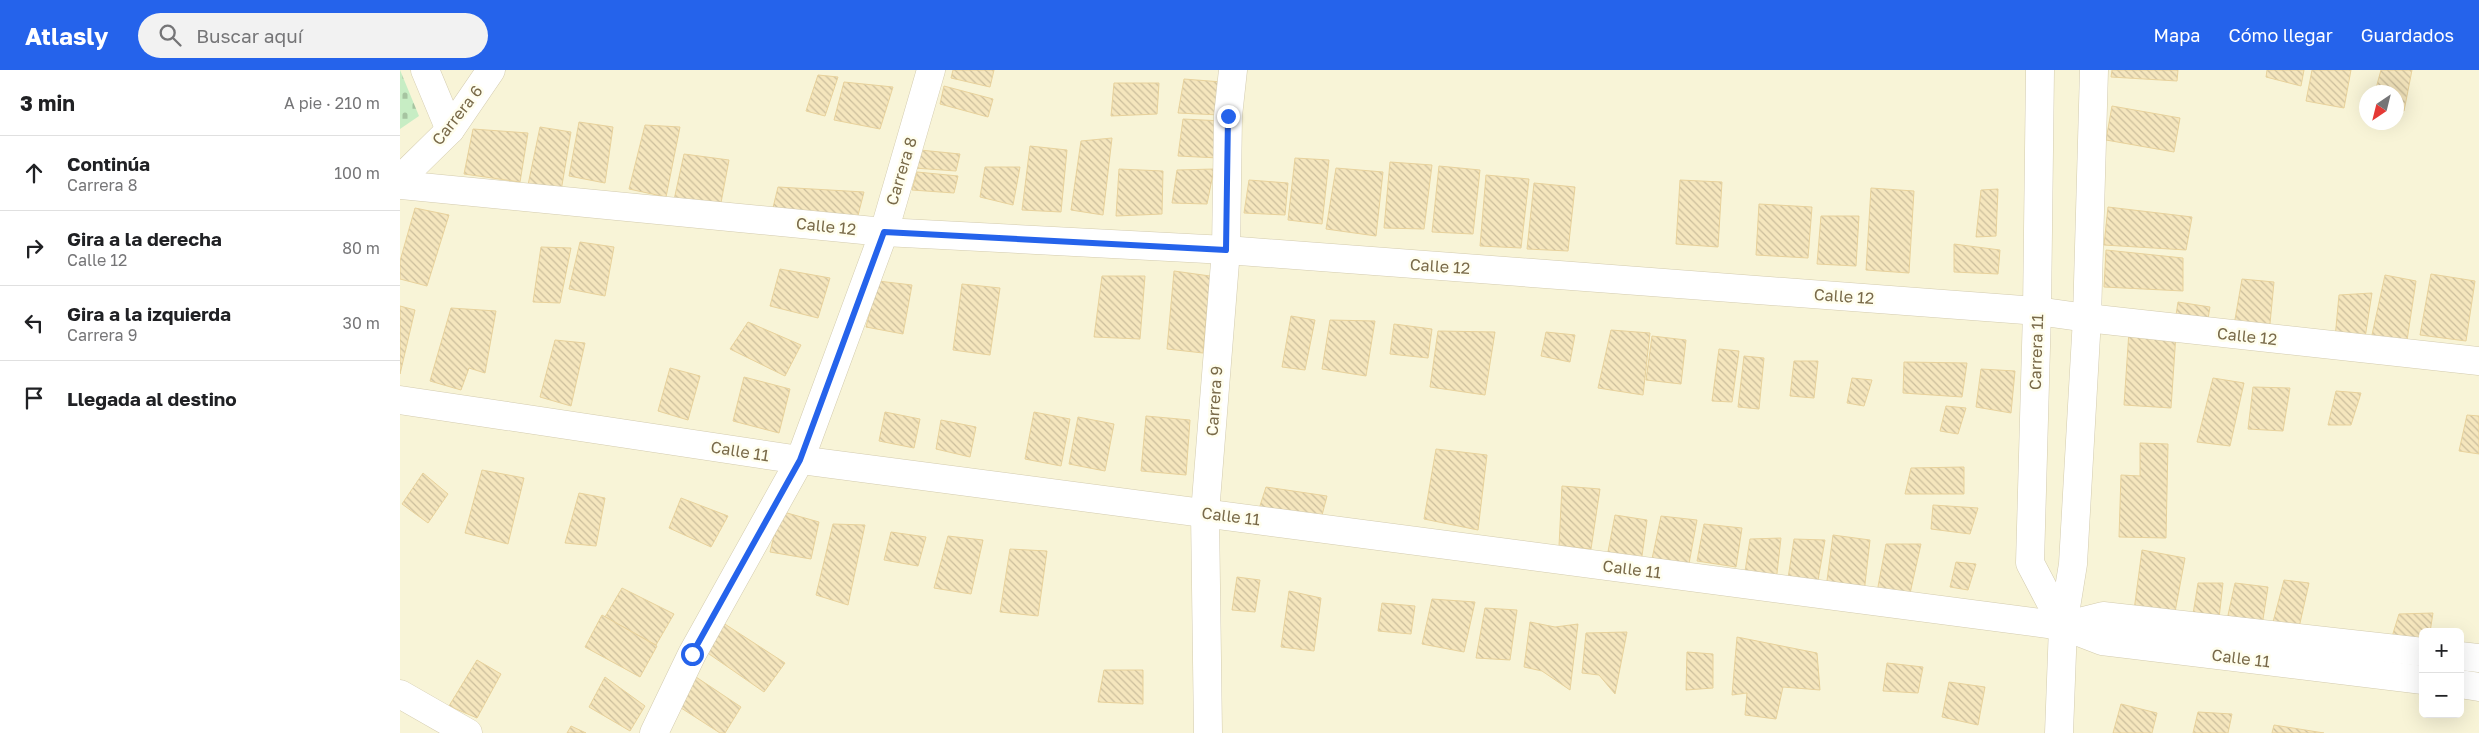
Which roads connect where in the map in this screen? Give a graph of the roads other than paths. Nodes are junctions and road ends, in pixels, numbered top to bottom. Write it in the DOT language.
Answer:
graph roads {
  1 [pos="425,70"];
  2 [pos="491,70"];
  3 [pos="931,70"];
  4 [pos="1233,70"];
  5 [pos="2040,70"];
  6 [pos="2094,70"];
  7 [pos="450,130"];
  8 [pos="400,179"];
  9 [pos="400,185"];
  10 [pos="884,232"];
  11 [pos="1226,250"];
  12 [pos="2037,311"];
  13 [pos="2087,318"];
  14 [pos="2479,361"];
  15 [pos="400,400"];
  16 [pos="800,460"];
  17 [pos="1205,513"];
  18 [pos="2063,626"];
  19 [pos="2419,652"];
  20 [pos="2464,656"];
  21 [pos="2479,658"];
  22 [pos="2419,680"];
  23 [pos="2464,684"];
  24 [pos="2479,686"];
  25 [pos="400,694"];
  26 [pos="468,733"];
  27 [pos="654,733"];
  28 [pos="1208,733"];
  29 [pos="2059,733"];
  1 -- 7 [label="street"];
  2 -- 7 [label="street, Carrera 6"];
  3 -- 10 [label="street, Carrera 8"];
  4 -- 11 [label="street, Carrera 9"];
  5 -- 12 [label="street, Carrera 11"];
  6 -- 13 [label="street, Carrera 11"];
  7 -- 8 [label="street, Carrera 6"];
  9 -- 10 [label="street, Calle 12"];
  10 -- 11 [label="street, Calle 12"];
  10 -- 16 [label="street, Carrera 8"];
  11 -- 12 [label="street, Calle 12"];
  11 -- 17 [label="street, Carrera 9"];
  12 -- 13 [label="street, Calle 12"];
  12 -- 18 [label="street, Carrera 11"];
  13 -- 14 [label="street, Calle 12"];
  13 -- 18 [label="street, Carrera 11"];
  15 -- 16 [label="street, Calle 11"];
  16 -- 17 [label="street, Calle 11"];
  16 -- 27 [label="street, Carrera 8"];
  17 -- 18 [label="street, Calle 11"];
  17 -- 28 [label="street, Carrera 9"];
  18 -- 19 [label="street, Calle 11"];
  18 -- 22 [label="street, Calle 11"];
  18 -- 29 [label="street, Carrera 11"];
  20 -- 21 [label="street"];
  23 -- 24 [label="street"];
  25 -- 26 [label="street"];
}
